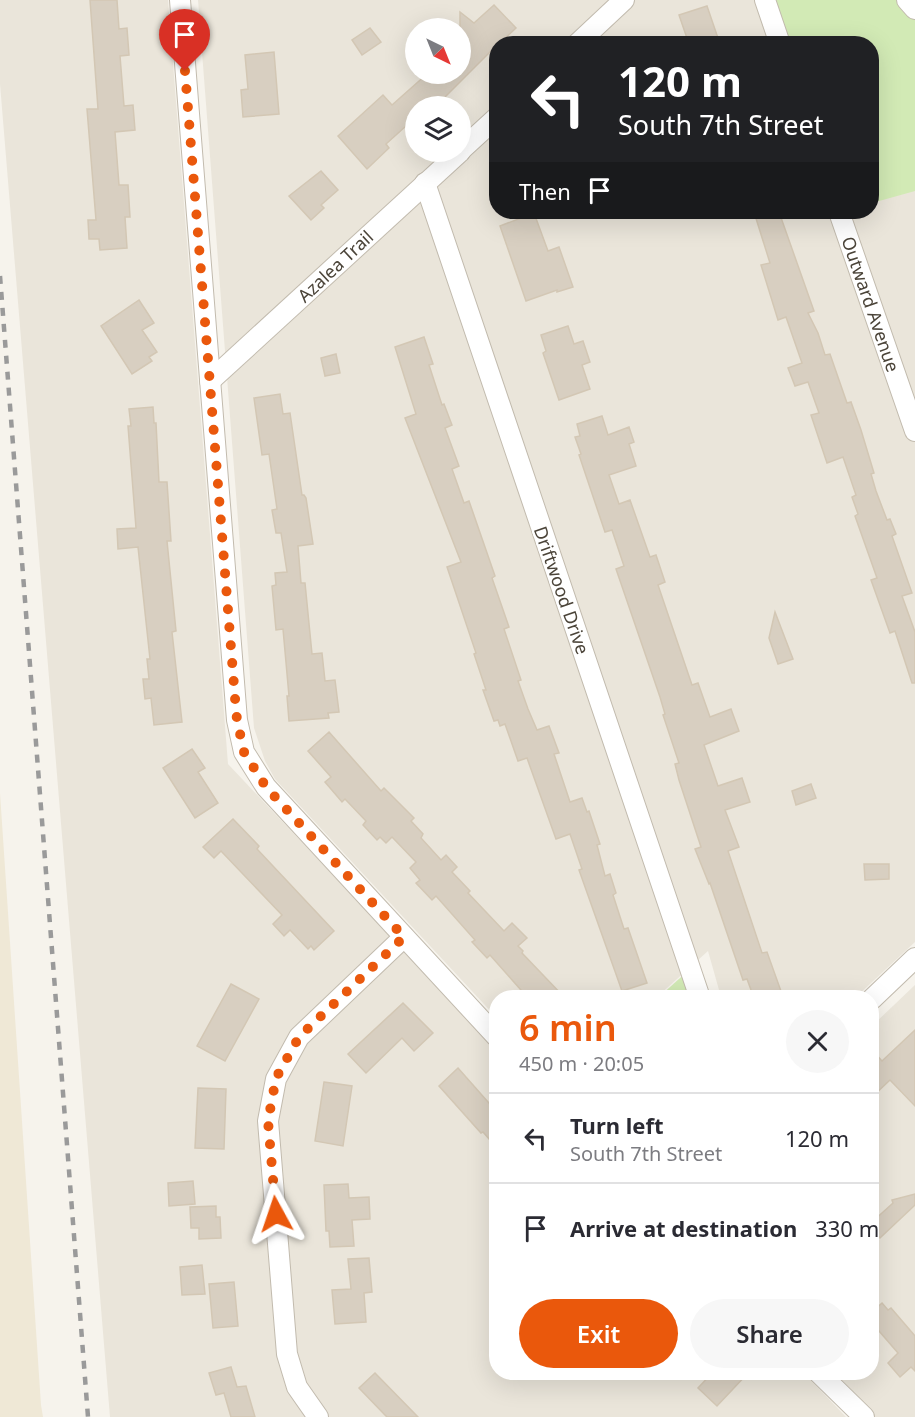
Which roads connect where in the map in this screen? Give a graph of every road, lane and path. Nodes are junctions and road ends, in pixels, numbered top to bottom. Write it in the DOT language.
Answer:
graph roads {
  1 [pos="180,0"];
  2 [pos="624,0"];
  3 [pos="765,0"];
  4 [pos="907,0"];
  5 [pos="915,9"];
  6 [pos="586,36"];
  7 [pos="777,36"];
  8 [pos="489,124"];
  9 [pos="471,141"];
  10 [pos="448,162"];
  11 [pos="425,183"];
  12 [pos="840,219"];
  13 [pos="210,381"];
  14 [pos="915,431"];
  15 [pos="404,937"];
  16 [pos="915,958"];
  17 [pos="697,990"];
  18 [pos="879,992"];
  19 [pos="489,1028"];
  20 [pos="826,1380"];
  21 [pos="318,1417"];
  22 [pos="864,1417"];
  1 -- 13 [label="street"];
  2 -- 6 [label="street"];
  3 -- 7 [label="street"];
  4 -- 5 [label="street"];
  8 -- 9 [label="street, Azalea Trail"];
  10 -- 11 [label="street, Azalea Trail"];
  11 -- 13 [label="street, Azalea Trail"];
  11 -- 17 [label="street, Driftwood Drive"];
  12 -- 14 [label="street, Outward Avenue"];
  13 -- 15 [label="street"];
  15 -- 19 [label="street"];
  15 -- 21 [label="street"];
  16 -- 18 [label="street"];
  20 -- 22 [label="street"];
}
